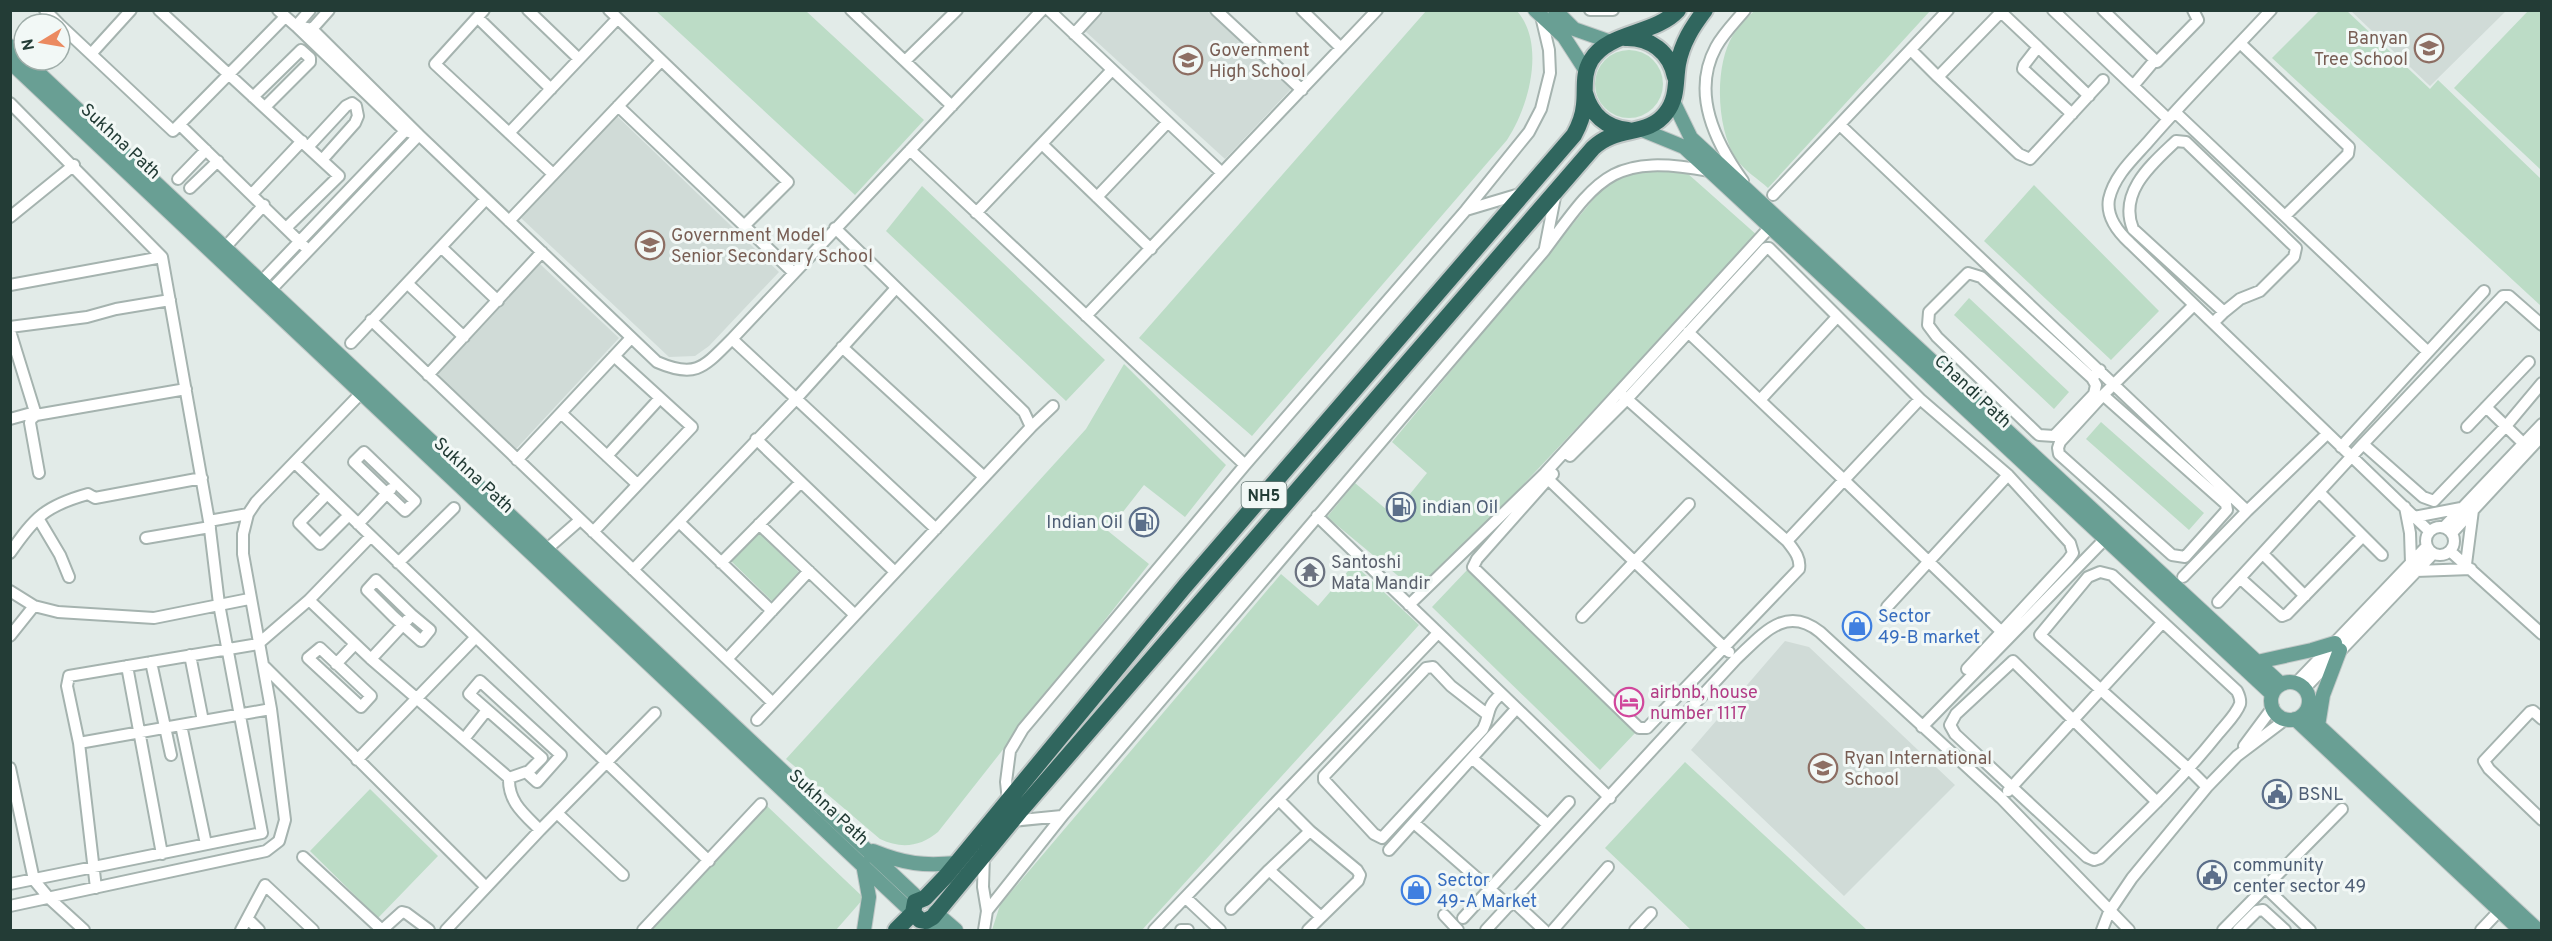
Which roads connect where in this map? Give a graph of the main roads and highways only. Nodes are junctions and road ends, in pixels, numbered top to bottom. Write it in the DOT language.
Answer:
graph roads {
  1 [pos="1555,10"];
  2 [pos="1678,10"];
  3 [pos="1705,10"];
  4 [pos="1538,13"];
  5 [pos="1615,41"];
  6 [pos="10,62"];
  7 [pos="38,72"];
  8 [pos="1585,78"];
  9 [pos="1676,82"];
  10 [pos="1673,101"];
  11 [pos="1636,130"];
  12 [pos="261,291"];
  13 [pos="366,388"];
  14 [pos="2258,662"];
  15 [pos="2275,695"];
  16 [pos="2295,717"];
  17 [pos="2318,726"];
  18 [pos="863,847"];
  19 [pos="957,863"];
  20 [pos="863,864"];
  21 [pos="925,915"];
  22 [pos="864,930"];
  23 [pos="896,930"];
  24 [pos="956,930"];
  25 [pos="2520,930"];
  26 [pos="2538,930"];
  1 -- 5 [label="main road"];
  2 -- 5 [label="highway"];
  3 -- 9 [label="highway"];
  4 -- 8 [label="main road"];
  5 -- 8 [label="highway"];
  5 -- 9 [label="highway"];
  6 -- 12 [label="main road, Sukhna Path"];
  7 -- 12 [label="main road, Sukhna Path"];
  8 -- 11 [label="highway"];
  8 -- 19 [label="highway, NH5"];
  9 -- 10 [label="highway"];
  10 -- 11 [label="highway, NH5"];
  10 -- 14 [label="main road, Chandi Path"];
  11 -- 15 [label="main road, Chandi Path"];
  11 -- 21 [label="highway, NH5"];
  12 -- 13 [label="main road, Sukhna Path"];
  13 -- 18 [label="main road, Sukhna Path"];
  13 -- 20 [label="main road, Sukhna Path"];
  14 -- 15 [label="main road, Chandi Path"];
  14 -- 17 [label="main road"];
  15 -- 16 [label="main road"];
  15 -- 16 [label="main road"];
  16 -- 17 [label="main road"];
  16 -- 25 [label="main road"];
  17 -- 26 [label="main road"];
  18 -- 19 [label="main road"];
  18 -- 21 [label="main road, Sukhna Path"];
  19 -- 21 [label="highway, NH5"];
  20 -- 21 [label="main road, Sukhna Path"];
  20 -- 22 [label="main road"];
  21 -- 23 [label="highway, NH5"];
  21 -- 24 [label="main road"];
}
